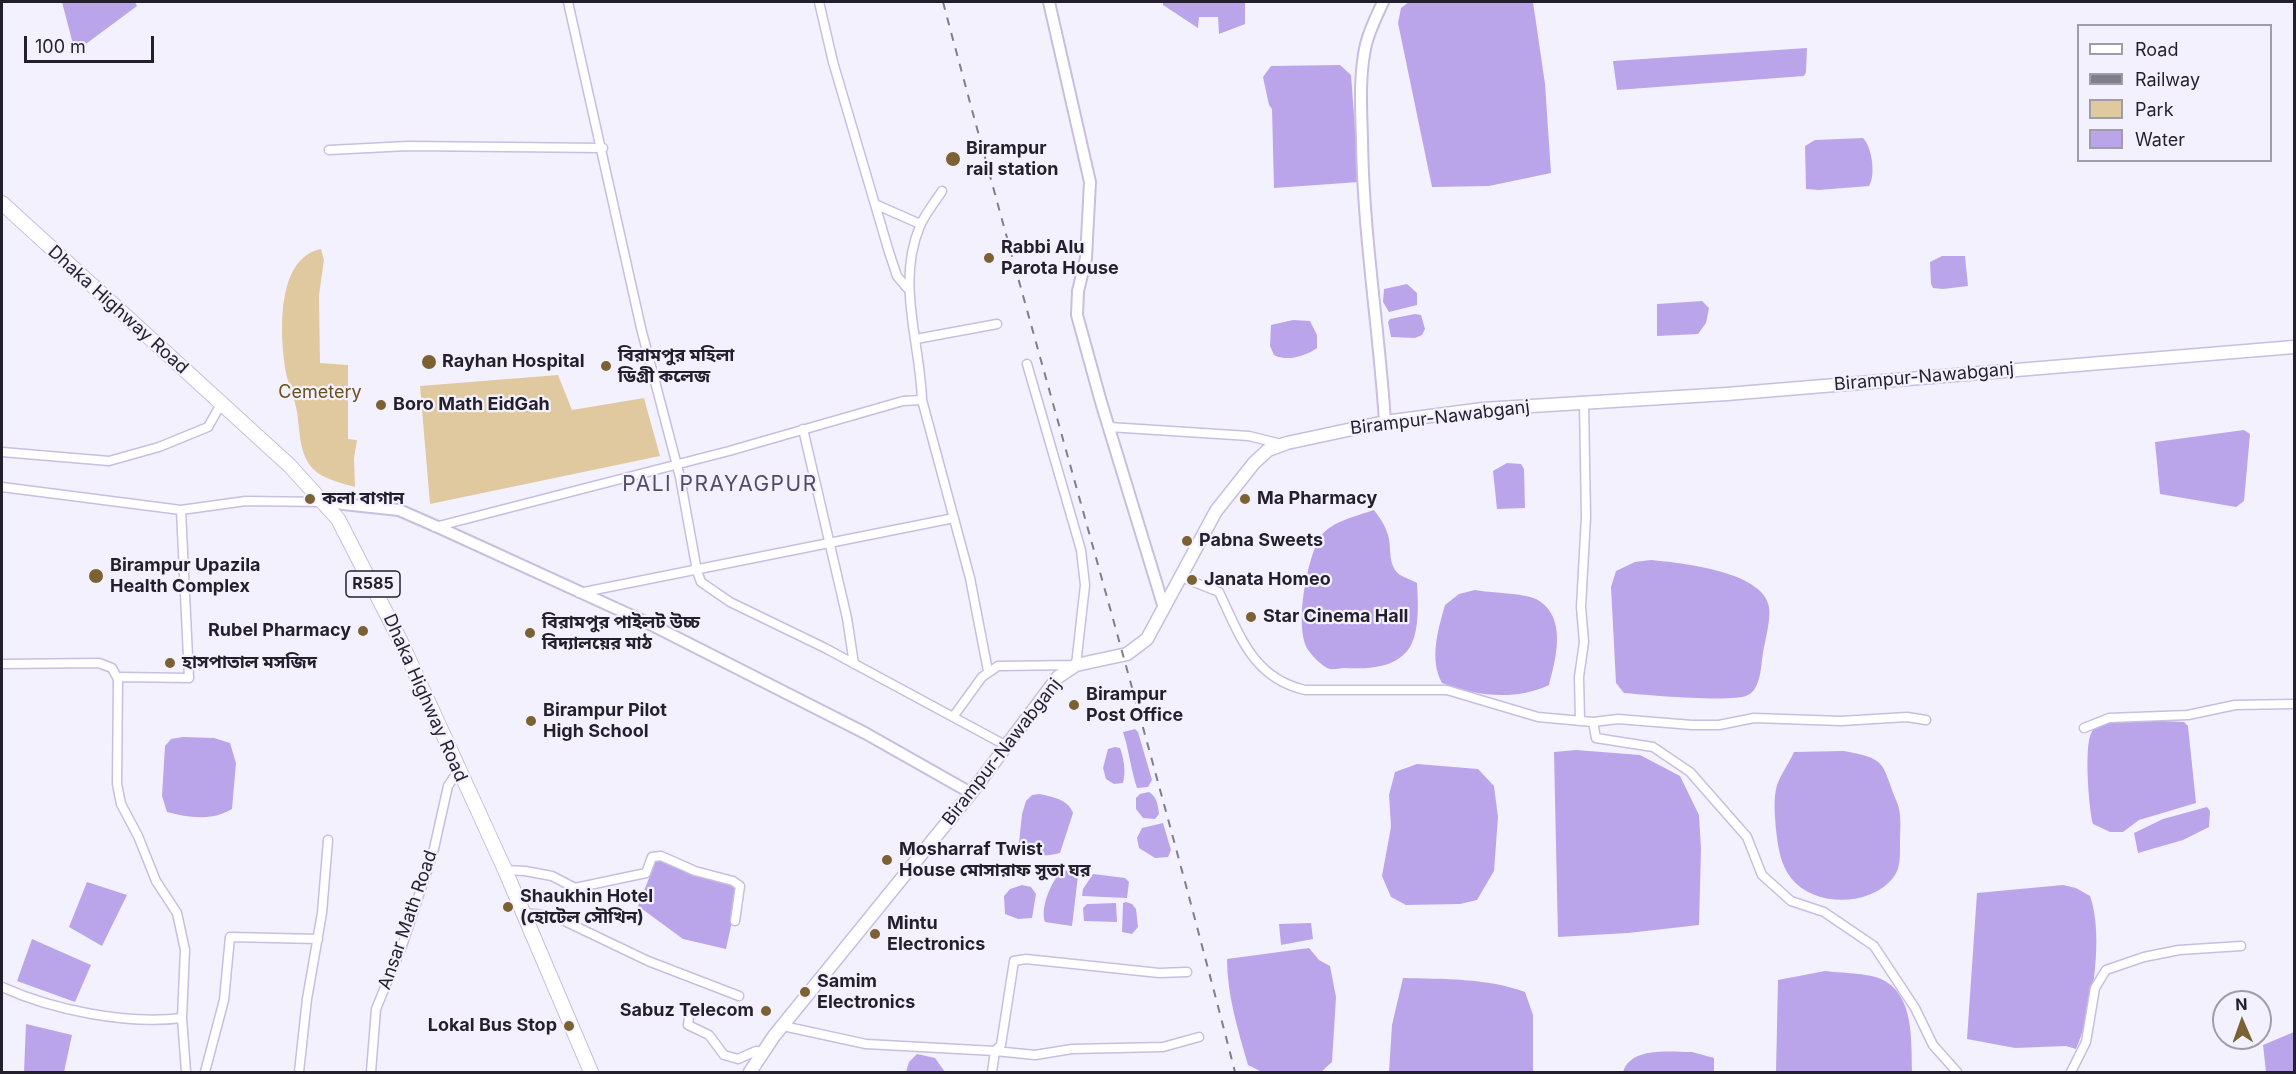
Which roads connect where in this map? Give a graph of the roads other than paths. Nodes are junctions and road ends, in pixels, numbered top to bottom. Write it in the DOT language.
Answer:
graph roads {
  1 [pos="568,2"];
  2 [pos="819,2"];
  3 [pos="1049,2"];
  4 [pos="1383,2"];
  5 [pos="603,148"];
  6 [pos="329,150"];
  7 [pos="942,191"];
  8 [pos="2,203"];
  9 [pos="877,204"];
  10 [pos="920,224"];
  11 [pos="907,288"];
  12 [pos="997,324"];
  13 [pos="916,339"];
  14 [pos="2295,346"];
  15 [pos="1027,364"];
  16 [pos="922,400"];
  17 [pos="1584,403"];
  18 [pos="221,404"];
  19 [pos="1386,422"];
  20 [pos="1109,427"];
  21 [pos="803,429"];
  22 [pos="1281,444"];
  23 [pos="2,452"];
  24 [pos="676,464"];
  25 [pos="2,487"];
  26 [pos="325,502"];
  27 [pos="181,510"];
  28 [pos="954,518"];
  29 [pos="435,526"];
  30 [pos="829,544"];
  31 [pos="697,571"];
  32 [pos="1181,577"];
  33 [pos="579,593"];
  34 [pos="1164,608"];
  35 [pos="2,664"];
  36 [pos="854,664"];
  37 [pos="1076,665"];
  38 [pos="988,671"];
  39 [pos="118,679"];
  40 [pos="2295,704"];
  41 [pos="953,717"];
  42 [pos="1926,720"];
  43 [pos="1580,721"];
  44 [pos="1593,722"];
  45 [pos="2084,728"];
  46 [pos="1005,745"];
  47 [pos="458,771"];
  48 [pos="970,793"];
  49 [pos="328,840"];
  50 [pos="506,870"];
  51 [pos="525,913"];
  52 [pos="735,921"];
  53 [pos="318,939"];
  54 [pos="2241,946"];
  55 [pos="1187,972"];
  56 [pos="2,987"];
  57 [pos="739,996"];
  58 [pos="690,1009"];
  59 [pos="182,1018"];
  60 [pos="783,1026"];
  61 [pos="1199,1037"];
  62 [pos="995,1051"];
  63 [pos="764,1052"];
  64 [pos="186,1072"];
  65 [pos="205,1072"];
  66 [pos="299,1072"];
  67 [pos="371,1072"];
  68 [pos="591,1072"];
  69 [pos="750,1072"];
  70 [pos="992,1072"];
  71 [pos="1957,1072"];
  72 [pos="2071,1072"];
  1 -- 5 [label="street"];
  2 -- 9 [label="street"];
  3 -- 20 [label="street"];
  4 -- 19 [label="street"];
  5 -- 6 [label="street"];
  5 -- 24 [label="street"];
  7 -- 10 [label="street"];
  8 -- 18 [label="main road, Dhaka Highway Road / R585"];
  9 -- 10 [label="street"];
  9 -- 11 [label="street"];
  10 -- 11 [label="street"];
  11 -- 13 [label="street"];
  12 -- 13 [label="street"];
  13 -- 16 [label="street"];
  14 -- 17 [label="main road, Birampur-Nawabganj"];
  15 -- 37 [label="street"];
  16 -- 21 [label="street"];
  16 -- 28 [label="street"];
  17 -- 19 [label="main road, Birampur-Nawabganj"];
  17 -- 43 [label="street"];
  18 -- 23 [label="street"];
  18 -- 26 [label="main road, Dhaka Highway Road / R585"];
  19 -- 22 [label="main road, Birampur-Nawabganj"];
  20 -- 22 [label="street"];
  20 -- 34 [label="street"];
  21 -- 24 [label="street"];
  21 -- 30 [label="street"];
  22 -- 32 [label="main road, Birampur-Nawabganj"];
  24 -- 29 [label="street"];
  24 -- 31 [label="street"];
  25 -- 27 [label="street"];
  26 -- 27 [label="street"];
  26 -- 29 [label="street"];
  26 -- 47 [label="main road, Dhaka Highway Road / R585"];
  27 -- 39 [label="street"];
  28 -- 30 [label="street"];
  28 -- 38 [label="street"];
  29 -- 33 [label="street"];
  30 -- 31 [label="street"];
  30 -- 36 [label="street"];
  31 -- 33 [label="street"];
  31 -- 36 [label="street"];
  32 -- 34 [label="main road, Birampur-Nawabganj"];
  32 -- 43 [label="street"];
  33 -- 48 [label="street"];
  34 -- 37 [label="main road, Birampur-Nawabganj"];
  35 -- 39 [label="street"];
  36 -- 41 [label="street"];
  37 -- 38 [label="street"];
  37 -- 46 [label="main road, Birampur-Nawabganj"];
  38 -- 41 [label="street"];
  39 -- 59 [label="street"];
  40 -- 45 [label="street"];
  41 -- 46 [label="street"];
  42 -- 44 [label="street"];
  43 -- 44 [label="street"];
  44 -- 71 [label="street"];
  46 -- 48 [label="main road, Birampur-Nawabganj"];
  47 -- 50 [label="main road, Dhaka Highway Road / R585"];
  47 -- 67 [label="street, Ansar Math Road"];
  48 -- 60 [label="main road, Birampur-Nawabganj"];
  49 -- 53 [label="street"];
  50 -- 51 [label="main road, Dhaka Highway Road / R585"];
  50 -- 52 [label="street"];
  51 -- 57 [label="street"];
  51 -- 68 [label="main road, Dhaka Highway Road / R585"];
  53 -- 65 [label="street"];
  53 -- 66 [label="street"];
  54 -- 72 [label="street"];
  55 -- 62 [label="street"];
  56 -- 59 [label="street"];
  58 -- 63 [label="street"];
  59 -- 64 [label="street"];
  60 -- 62 [label="street"];
  60 -- 63 [label="main road, Birampur-Nawabganj"];
  61 -- 62 [label="street"];
  62 -- 70 [label="street"];
  63 -- 69 [label="main road, Birampur-Nawabganj"];
}
